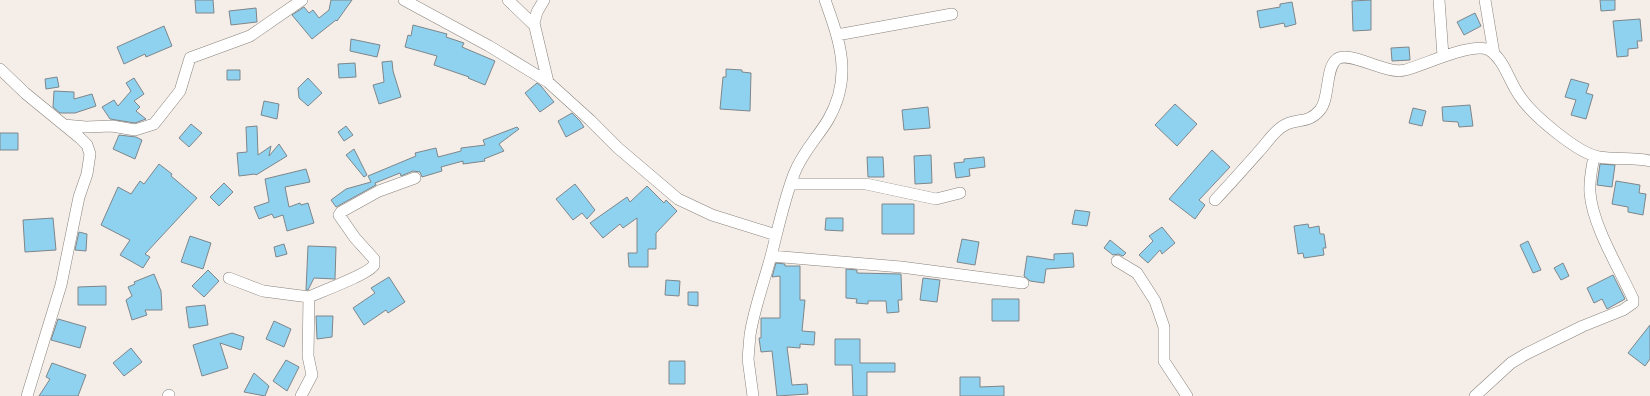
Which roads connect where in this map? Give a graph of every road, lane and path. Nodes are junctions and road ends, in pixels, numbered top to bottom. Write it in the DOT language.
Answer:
graph roads {
  1 [pos="302,0"];
  2 [pos="404,0"];
  3 [pos="508,0"];
  4 [pos="544,0"];
  5 [pos="825,0"];
  6 [pos="1439,0"];
  7 [pos="1485,0"];
  8 [pos="952,14"];
  9 [pos="534,25"];
  10 [pos="837,35"];
  11 [pos="1494,54"];
  12 [pos="1443,56"];
  13 [pos="0,70"];
  14 [pos="548,82"];
  15 [pos="63,125"];
  16 [pos="1594,156"];
  17 [pos="1650,161"];
  18 [pos="415,178"];
  19 [pos="790,184"];
  20 [pos="960,193"];
  21 [pos="1215,200"];
  22 [pos="776,235"];
  23 [pos="771,256"];
  24 [pos="1117,260"];
  25 [pos="229,278"];
  26 [pos="1023,283"];
  27 [pos="309,297"];
  28 [pos="1185,395"];
  29 [pos="26,396"];
  30 [pos="301,396"];
  31 [pos="753,396"];
  32 [pos="1475,396"];
  1 -- 15 [label="street"];
  2 -- 14 [label="street"];
  3 -- 9 [label="street"];
  4 -- 9 [label="street"];
  5 -- 10 [label="street"];
  6 -- 12 [label="street"];
  7 -- 11 [label="street"];
  8 -- 10 [label="street"];
  9 -- 14 [label="street"];
  10 -- 19 [label="street"];
  11 -- 12 [label="street"];
  11 -- 16 [label="street"];
  12 -- 21 [label="street"];
  13 -- 15 [label="street"];
  14 -- 22 [label="street"];
  15 -- 29 [label="street"];
  16 -- 17 [label="street"];
  16 -- 32 [label="street"];
  18 -- 27 [label="street"];
  19 -- 20 [label="street"];
  19 -- 22 [label="street"];
  22 -- 23 [label="street"];
  23 -- 26 [label="street"];
  23 -- 31 [label="street"];
  24 -- 28 [label="street"];
  25 -- 27 [label="street"];
  27 -- 30 [label="street"];
}
